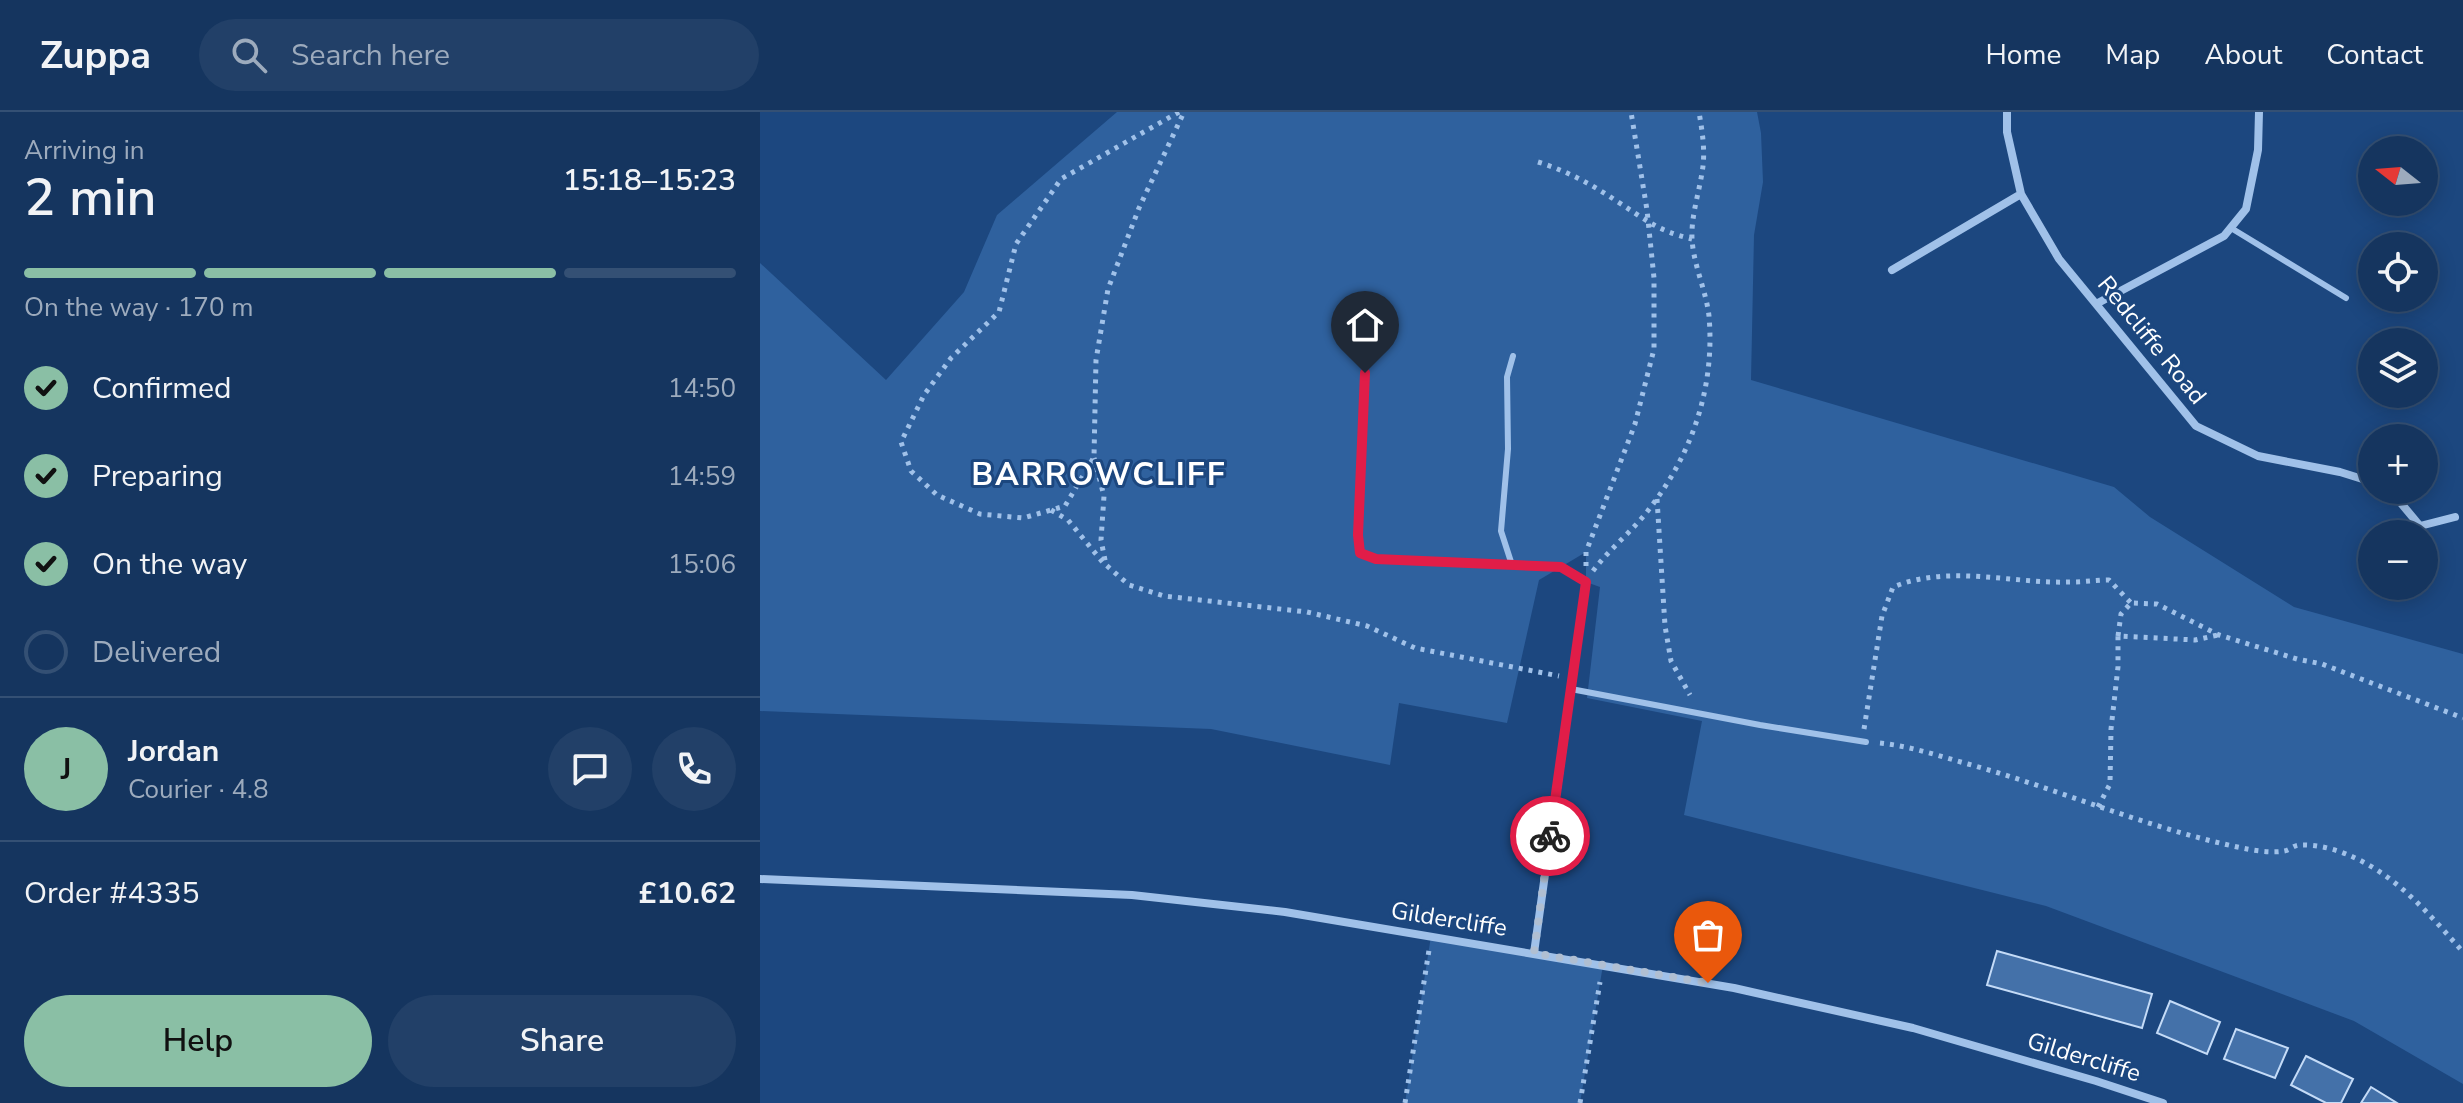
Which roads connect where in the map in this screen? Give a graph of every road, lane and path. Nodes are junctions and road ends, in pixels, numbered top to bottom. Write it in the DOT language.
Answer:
graph roads {
  1 [pos="1182,112"];
  2 [pos="1631,112"];
  3 [pos="1699,112"];
  4 [pos="2007,112"];
  5 [pos="2259,112"];
  6 [pos="1538,162"];
  7 [pos="2021,194"];
  8 [pos="1648,224"];
  9 [pos="2231,228"];
  10 [pos="1692,239"];
  11 [pos="1892,270"];
  12 [pos="2346,298"];
  13 [pos="2096,304"];
  14 [pos="1513,356"];
  15 [pos="1365,373"];
  16 [pos="1094,457"];
  17 [pos="2358,478"];
  18 [pos="1657,498"];
  19 [pos="1051,510"];
  20 [pos="2455,517"];
  21 [pos="2438,523"];
  22 [pos="1106,565"];
  23 [pos="1512,565"];
  24 [pos="1586,582"];
  25 [pos="2131,603"];
  26 [pos="2219,635"];
  27 [pos="2118,636"];
  28 [pos="1571,684"];
  29 [pos="1708,715"];
  30 [pos="2463,718"];
  31 [pos="1864,742"];
  32 [pos="2098,807"];
  33 [pos="760,879"];
  34 [pos="1431,936"];
  35 [pos="2463,952"];
  36 [pos="1534,953"];
  37 [pos="1603,965"];
  38 [pos="1405,1103"];
  39 [pos="1580,1103"];
  40 [pos="2163,1103"];
  1 -- 16 [label="path"];
  1 -- 19 [label="path"];
  2 -- 8 [label="path"];
  3 -- 10 [label="path"];
  4 -- 7 [label="street, Redcliffe Road"];
  5 -- 9 [label="street"];
  6 -- 8 [label="path"];
  7 -- 11 [label="street"];
  7 -- 13 [label="street, Redcliffe Road"];
  8 -- 10 [label="path"];
  8 -- 24 [label="path"];
  9 -- 12 [label="lane"];
  9 -- 13 [label="street"];
  10 -- 18 [label="path"];
  13 -- 17 [label="street, Redcliffe Road"];
  14 -- 23 [label="lane"];
  15 -- 23 [label="lane"];
  16 -- 19 [label="path"];
  16 -- 22 [label="path"];
  18 -- 24 [label="path"];
  18 -- 29 [label="path"];
  19 -- 22 [label="path"];
  20 -- 21 [label="street"];
  22 -- 28 [label="path"];
  23 -- 24 [label="lane"];
  24 -- 28 [label="street"];
  25 -- 26 [label="path"];
  25 -- 27 [label="path"];
  25 -- 31 [label="path"];
  26 -- 27 [label="path"];
  26 -- 30 [label="path"];
  27 -- 32 [label="path"];
  28 -- 29 [label="lane"];
  28 -- 36 [label="street"];
  29 -- 31 [label="lane"];
  31 -- 32 [label="path"];
  32 -- 35 [label="path"];
  33 -- 34 [label="street, Gildercliffe"];
  34 -- 36 [label="street, Gildercliffe"];
  34 -- 38 [label="path"];
  36 -- 37 [label="street, Gildercliffe"];
  37 -- 39 [label="path"];
  37 -- 40 [label="street, Gildercliffe"];
}
